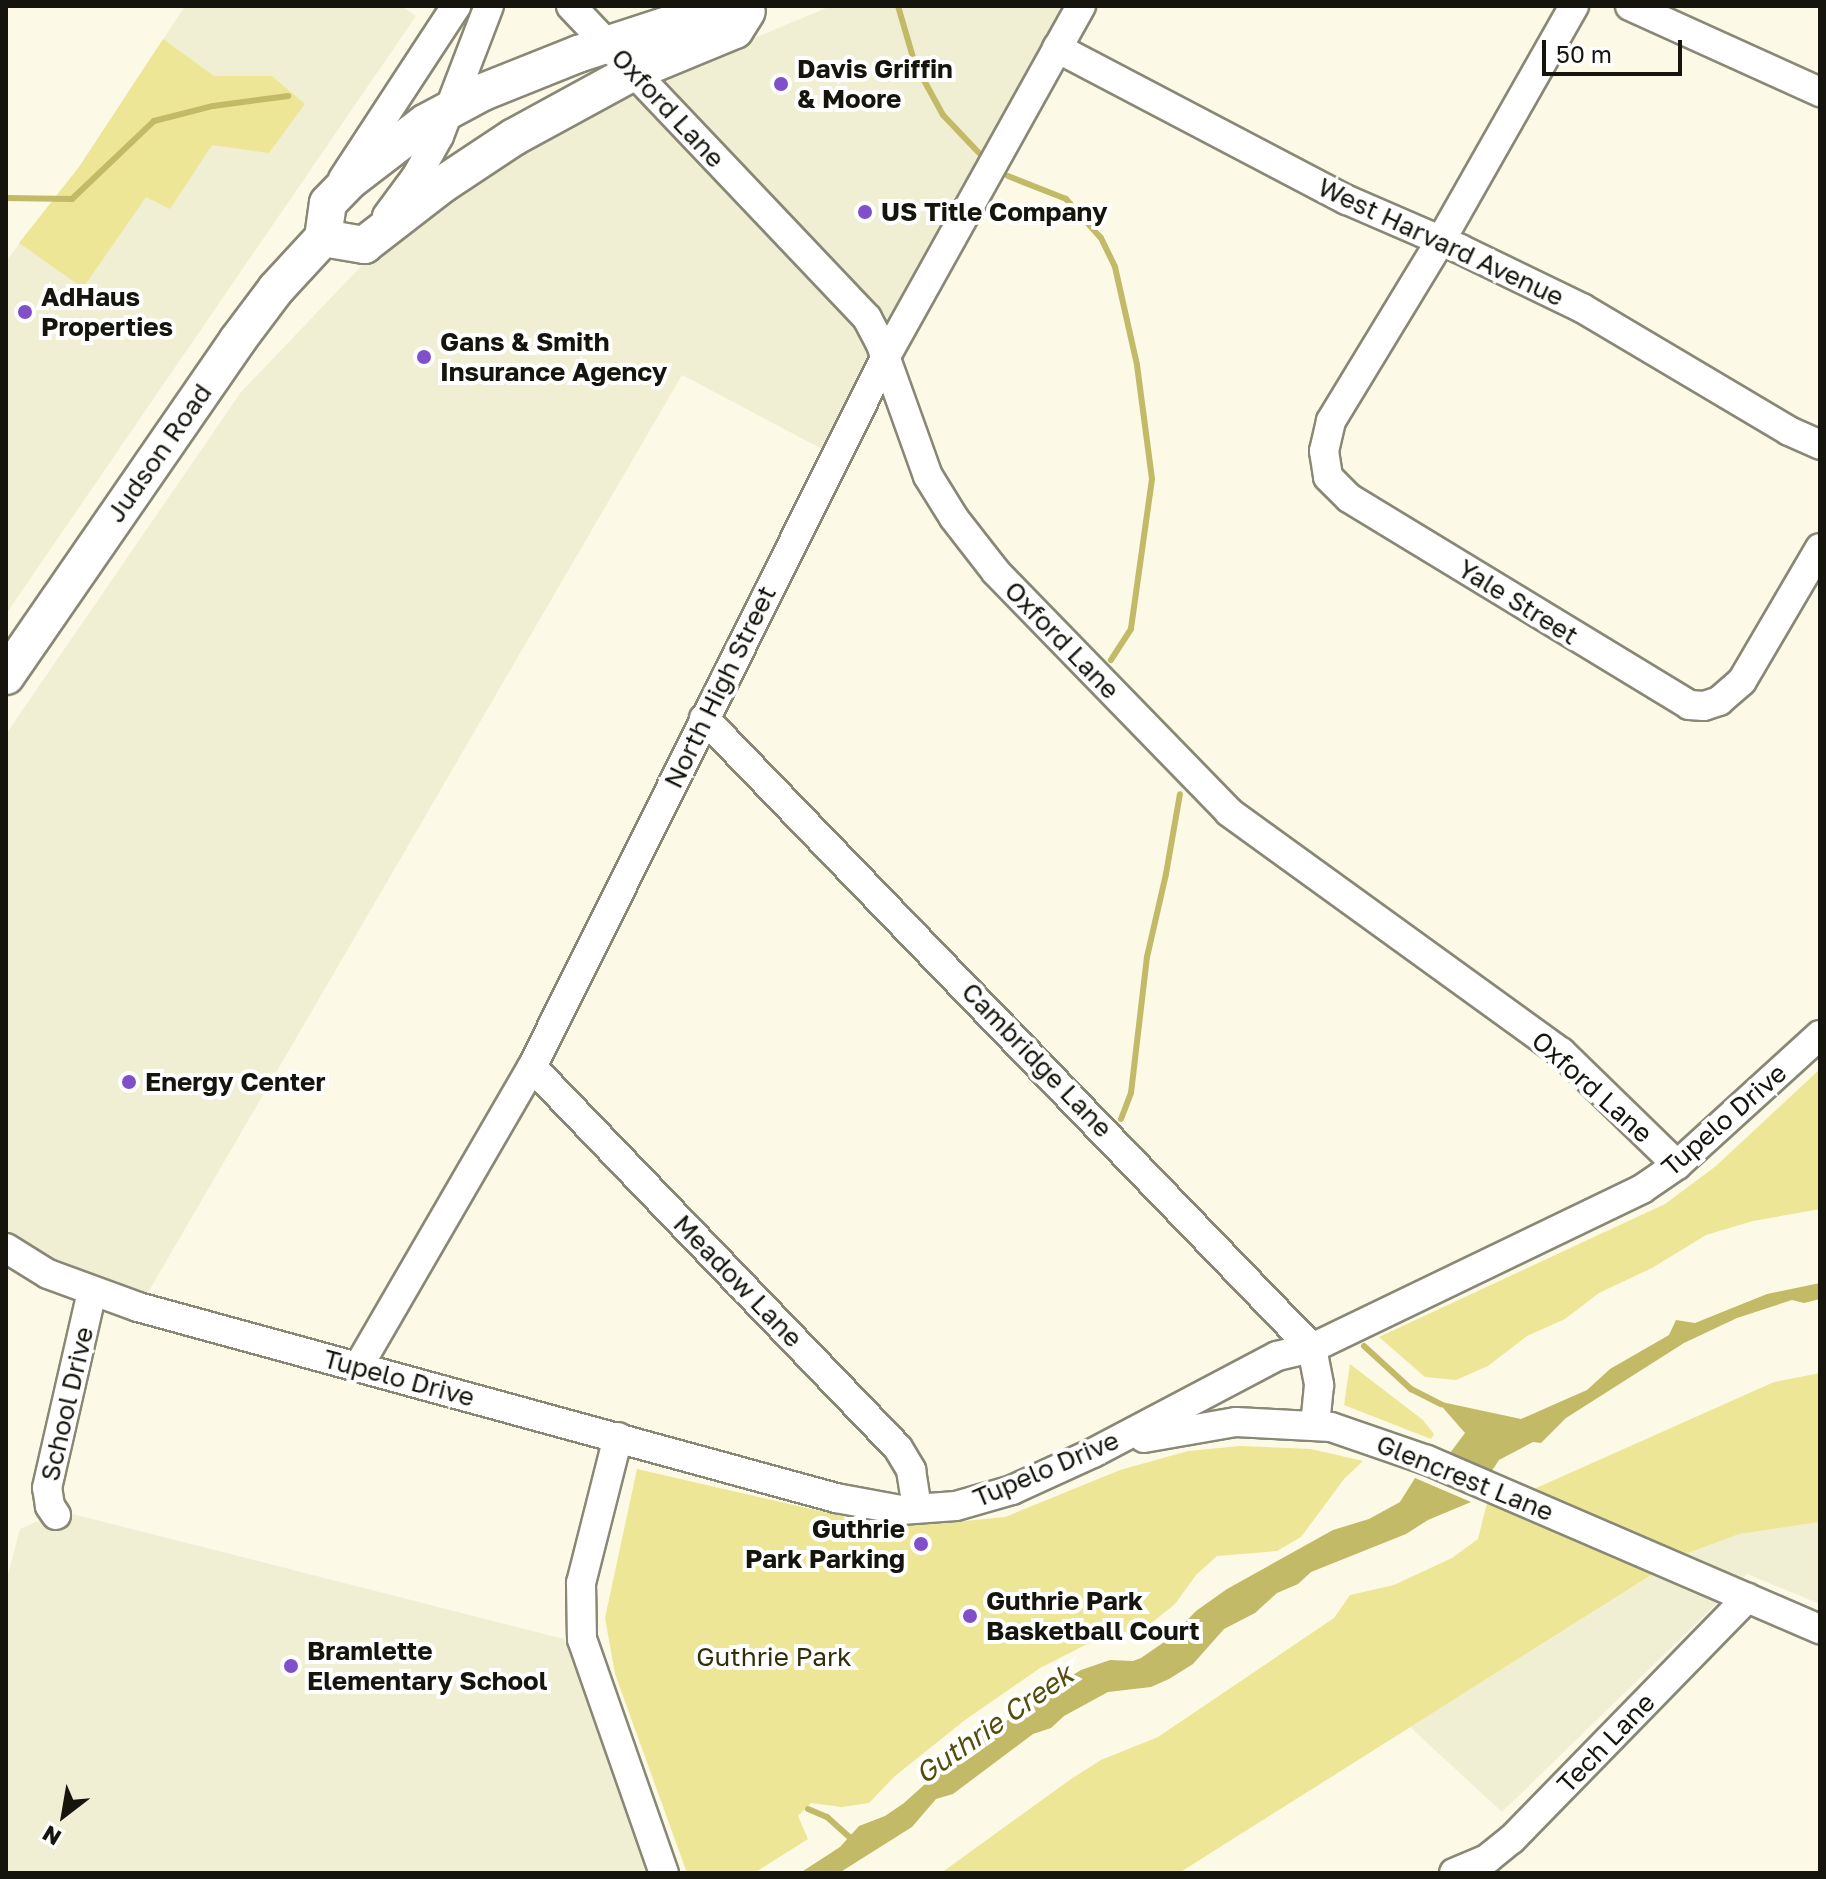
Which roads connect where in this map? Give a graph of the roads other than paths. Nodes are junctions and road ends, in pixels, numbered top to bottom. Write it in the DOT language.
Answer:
graph roads {
  1 [pos="489,6"];
  2 [pos="571,6"];
  3 [pos="1081,6"];
  4 [pos="1574,6"];
  5 [pos="1630,6"];
  6 [pos="740,7"];
  7 [pos="448,9"];
  8 [pos="608,44"];
  9 [pos="1057,48"];
  10 [pos="633,72"];
  11 [pos="1820,92"];
  12 [pos="452,106"];
  13 [pos="325,220"];
  14 [pos="1441,240"];
  15 [pos="364,245"];
  16 [pos="885,358"];
  17 [pos="1820,445"];
  18 [pos="1820,548"];
  19 [pos="6,676"];
  20 [pos="704,718"];
  21 [pos="1820,1035"];
  22 [pos="532,1067"];
  23 [pos="1677,1165"];
  24 [pos="6,1248"];
  25 [pos="92,1292"];
  26 [pos="1312,1348"];
  27 [pos="358,1367"];
  28 [pos="1315,1426"];
  29 [pos="618,1437"];
  30 [pos="1093,1453"];
  31 [pos="917,1509"];
  32 [pos="56,1515"];
  33 [pos="1747,1598"];
  34 [pos="1820,1629"];
  35 [pos="664,1873"];
  36 [pos="1454,1873"];
  1 -- 12 [label="street"];
  2 -- 8 [label="street, Oxford Lane"];
  3 -- 9 [label="street, North High Street"];
  4 -- 14 [label="street"];
  5 -- 11 [label="street"];
  6 -- 8 [label="main road, Judson Road"];
  6 -- 10 [label="main road, Judson Road"];
  7 -- 13 [label="street"];
  8 -- 10 [label="street, Oxford Lane"];
  8 -- 12 [label="main road, Judson Road"];
  9 -- 14 [label="street, West Harvard Avenue"];
  9 -- 16 [label="street, North High Street"];
  10 -- 15 [label="main road, Judson Road"];
  10 -- 16 [label="street, Oxford Lane"];
  12 -- 13 [label="main road, Judson Road"];
  12 -- 15 [label="street"];
  13 -- 15 [label="main road"];
  13 -- 19 [label="main road, Judson Road"];
  14 -- 17 [label="street, West Harvard Avenue"];
  14 -- 18 [label="street, Yale Street"];
  16 -- 20 [label="street, North High Street"];
  16 -- 23 [label="street, Oxford Lane"];
  20 -- 22 [label="street, North High Street"];
  20 -- 26 [label="street, Cambridge Lane"];
  21 -- 23 [label="street, Tupelo Drive"];
  22 -- 27 [label="street, North High Street"];
  22 -- 31 [label="street, Meadow Lane"];
  23 -- 26 [label="street, Tupelo Drive"];
  24 -- 25 [label="street, Tupelo Drive"];
  25 -- 27 [label="street, Tupelo Drive"];
  25 -- 32 [label="street, School Drive"];
  26 -- 28 [label="street"];
  26 -- 30 [label="street, Tupelo Drive"];
  27 -- 29 [label="street, Tupelo Drive"];
  28 -- 30 [label="street, Glencrest Lane"];
  28 -- 33 [label="street, Glencrest Lane"];
  29 -- 31 [label="street, Tupelo Drive"];
  29 -- 35 [label="street"];
  30 -- 31 [label="street, Tupelo Drive"];
  33 -- 34 [label="street, Glencrest Lane"];
  33 -- 36 [label="street, Tech Lane"];
}
